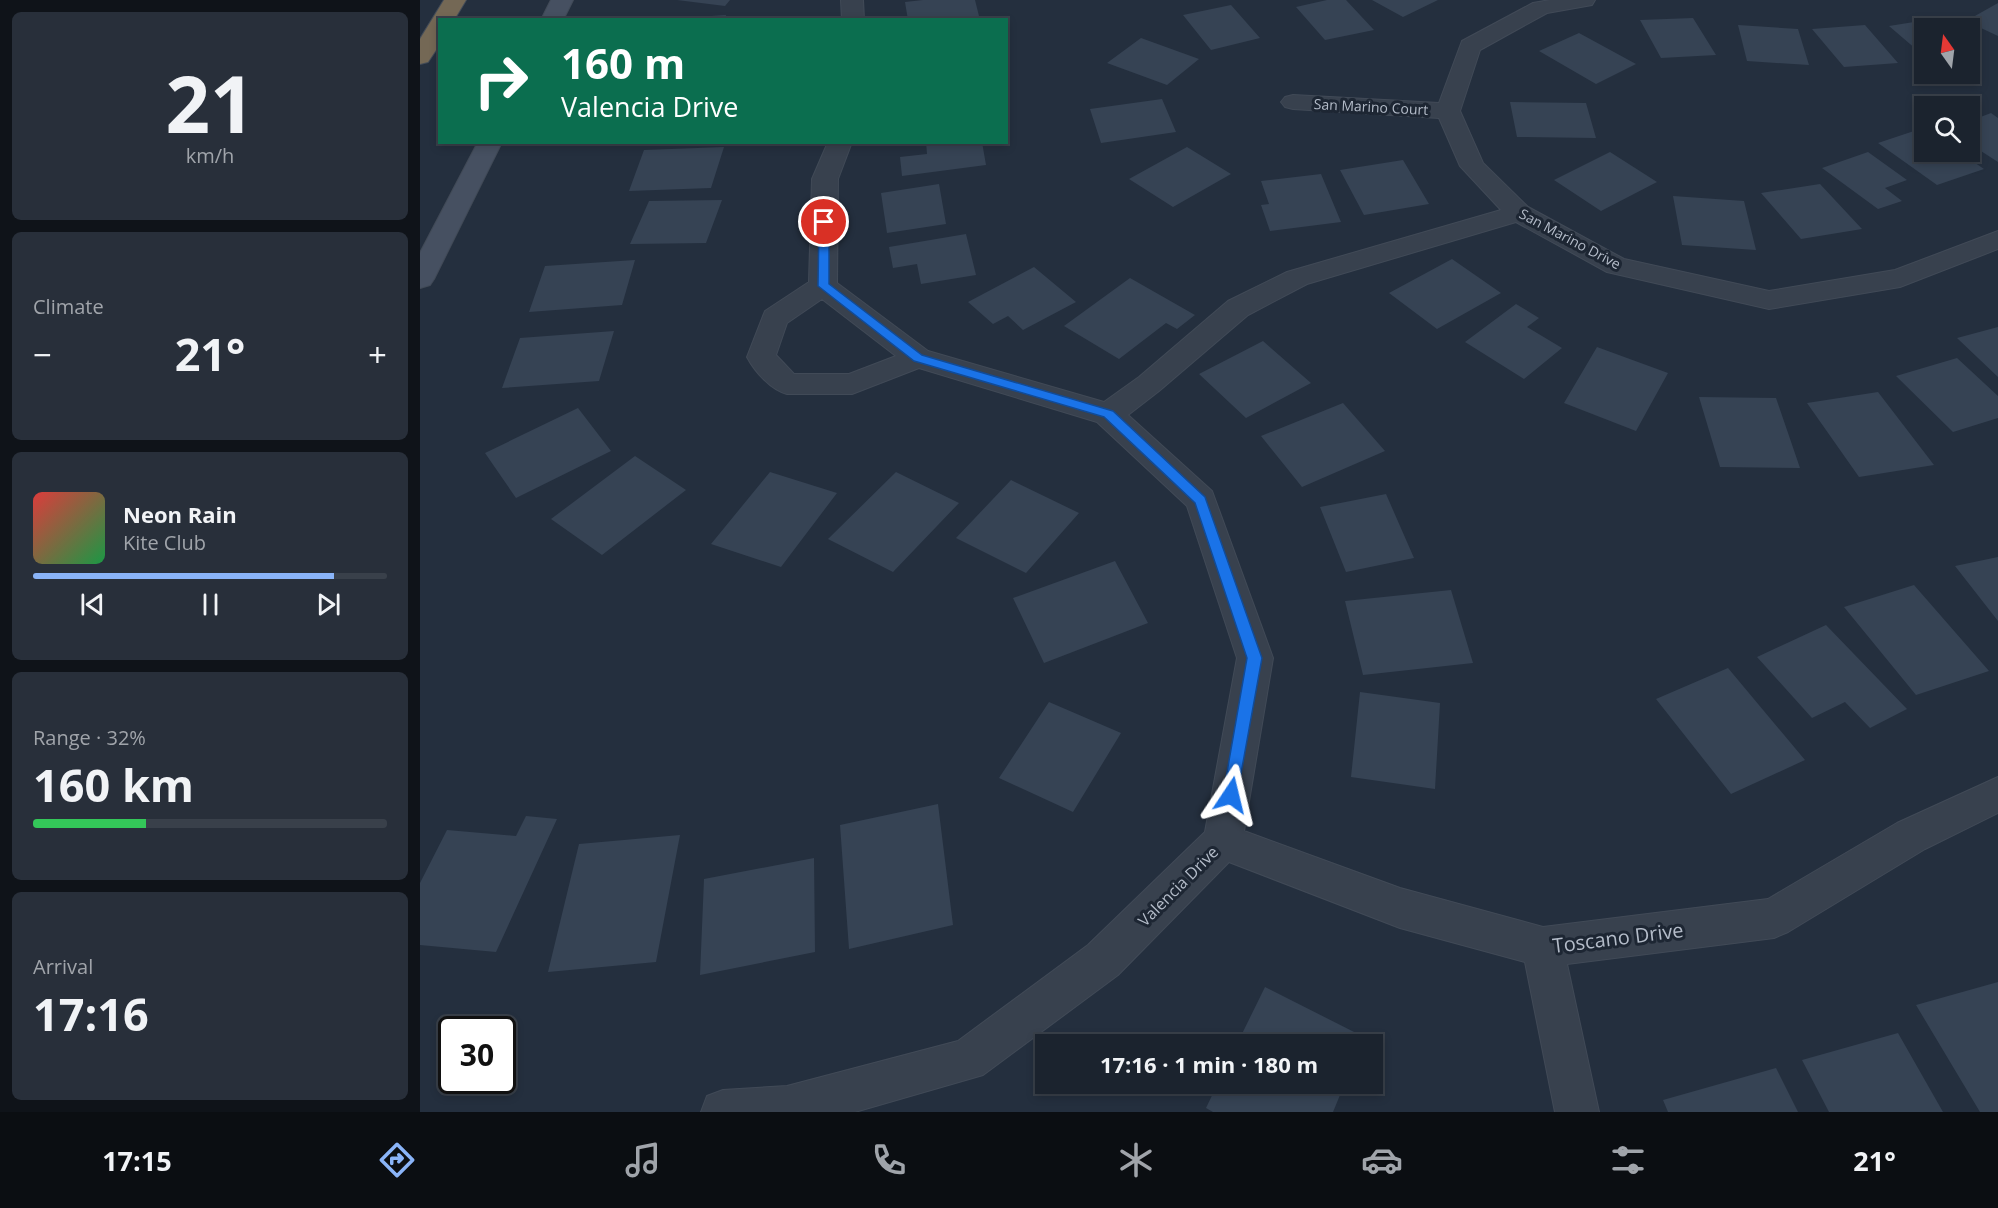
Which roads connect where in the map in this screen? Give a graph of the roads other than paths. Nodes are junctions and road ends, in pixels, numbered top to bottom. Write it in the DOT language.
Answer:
graph roads {
  1 [pos="455,0"];
  2 [pos="562,0"];
  3 [pos="852,0"];
  4 [pos="1584,0"];
  5 [pos="444,18"];
  6 [pos="553,18"];
  7 [pos="853,18"];
  8 [pos="438,28"];
  9 [pos="420,57"];
  10 [pos="1293,102"];
  11 [pos="1448,111"];
  12 [pos="489,144"];
  13 [pos="839,144"];
  14 [pos="1518,213"];
  15 [pos="1998,239"];
  16 [pos="420,279"];
  17 [pos="823,286"];
  18 [pos="918,358"];
  19 [pos="1108,414"];
  20 [pos="1998,794"];
  21 [pos="1222,841"];
  22 [pos="1543,947"];
  23 [pos="723,1112"];
  24 [pos="1577,1112"];
  1 -- 5 [label="highway"];
  2 -- 6 [label="main road"];
  3 -- 7 [label="street"];
  4 -- 11 [label="street"];
  8 -- 9 [label="highway"];
  10 -- 11 [label="street, San Marino Court"];
  11 -- 14 [label="street, San Marino Drive"];
  12 -- 16 [label="main road"];
  13 -- 17 [label="street"];
  14 -- 15 [label="street, San Marino Drive"];
  14 -- 19 [label="street"];
  17 -- 18 [label="street, Valencia Drive"];
  17 -- 18 [label="street"];
  18 -- 19 [label="street, Valencia Drive"];
  19 -- 21 [label="street, Valencia Drive"];
  20 -- 22 [label="street, Toscano Drive"];
  21 -- 22 [label="street, Toscano Drive"];
  21 -- 23 [label="street, Valencia Drive"];
  22 -- 24 [label="street"];
}
